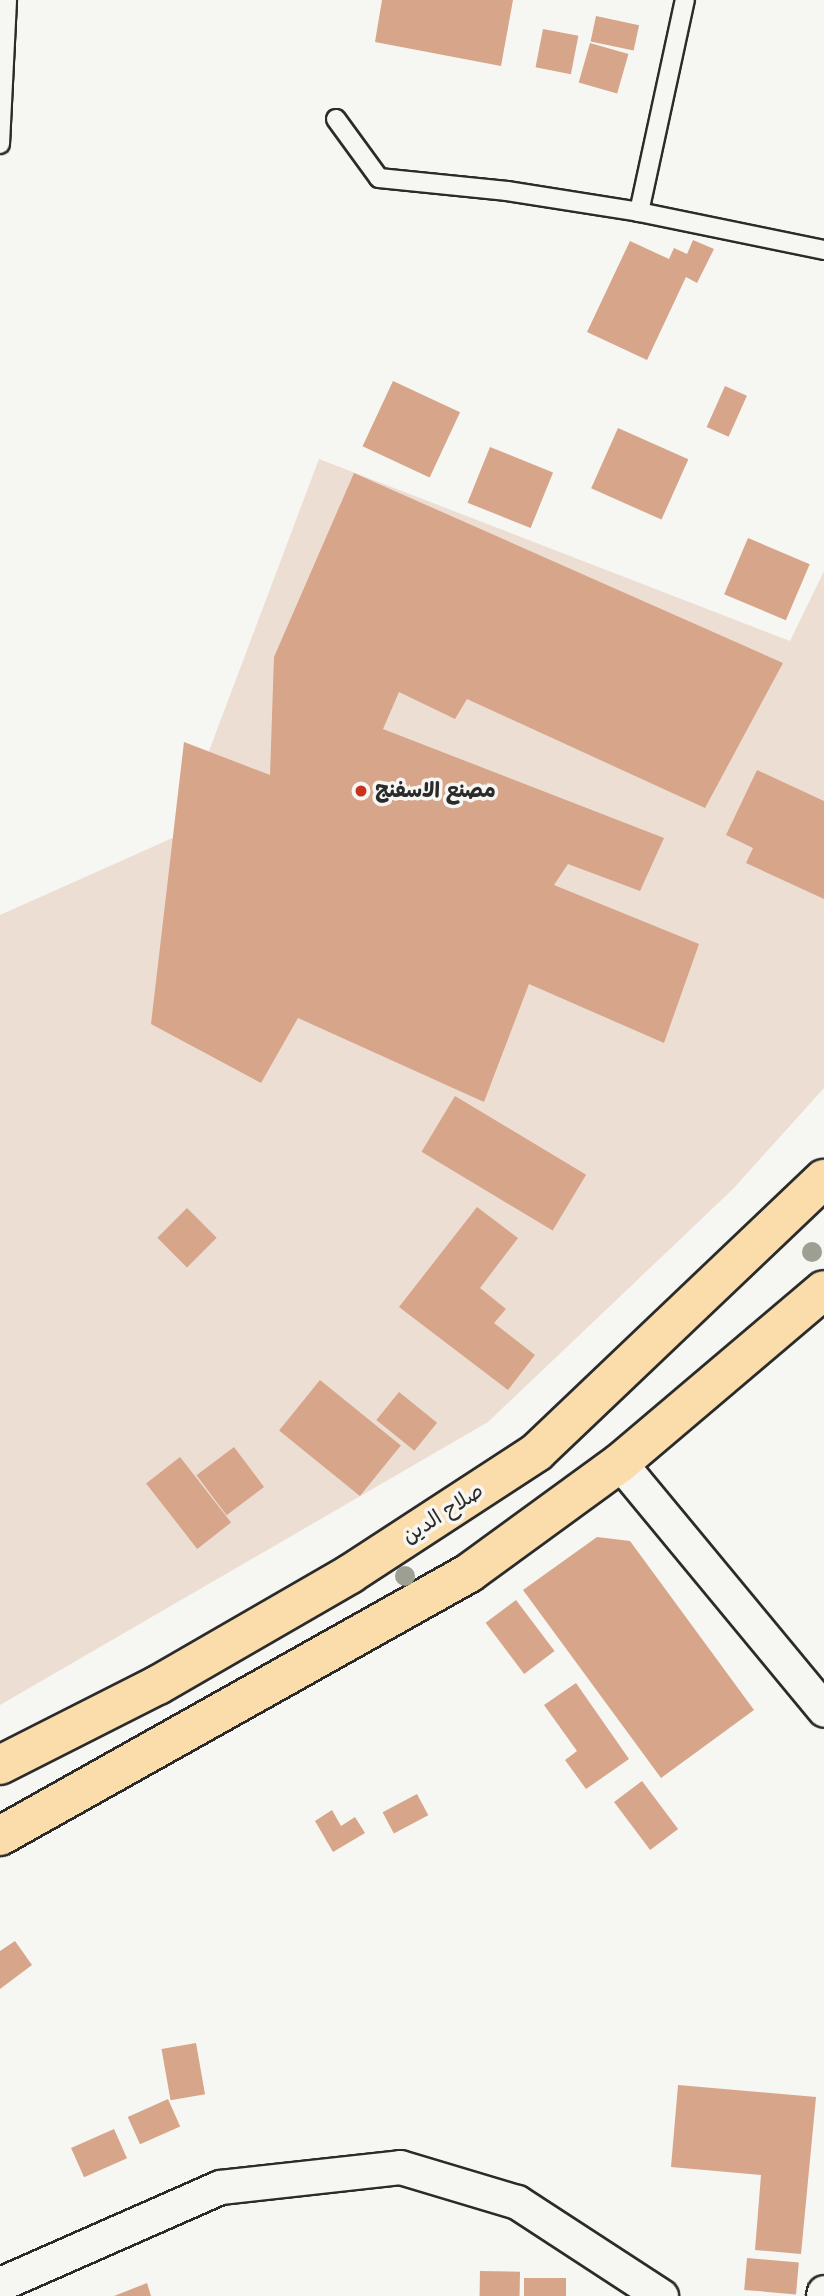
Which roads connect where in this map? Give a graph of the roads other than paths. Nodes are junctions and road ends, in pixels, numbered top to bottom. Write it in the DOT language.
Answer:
graph roads {
  1 [pos="7,0"];
  2 [pos="685,0"];
  3 [pos="336,119"];
  4 [pos="0,144"];
  5 [pos="639,212"];
  6 [pos="824,250"];
  7 [pos="824,1179"];
  8 [pos="824,1290"];
  9 [pos="620,1463"];
  10 [pos="824,1710"];
  11 [pos="0,1765"];
  12 [pos="0,1836"];
  13 [pos="0,2284"];
  14 [pos="661,2296"];
  1 -- 4 [label="lane"];
  2 -- 5 [label="lane"];
  3 -- 5 [label="lane"];
  5 -- 6 [label="lane"];
  7 -- 11 [label="highway, صلاح الدين"];
  8 -- 9 [label="highway"];
  9 -- 10 [label="street"];
  9 -- 12 [label="highway"];
  13 -- 14 [label="street"];
}
